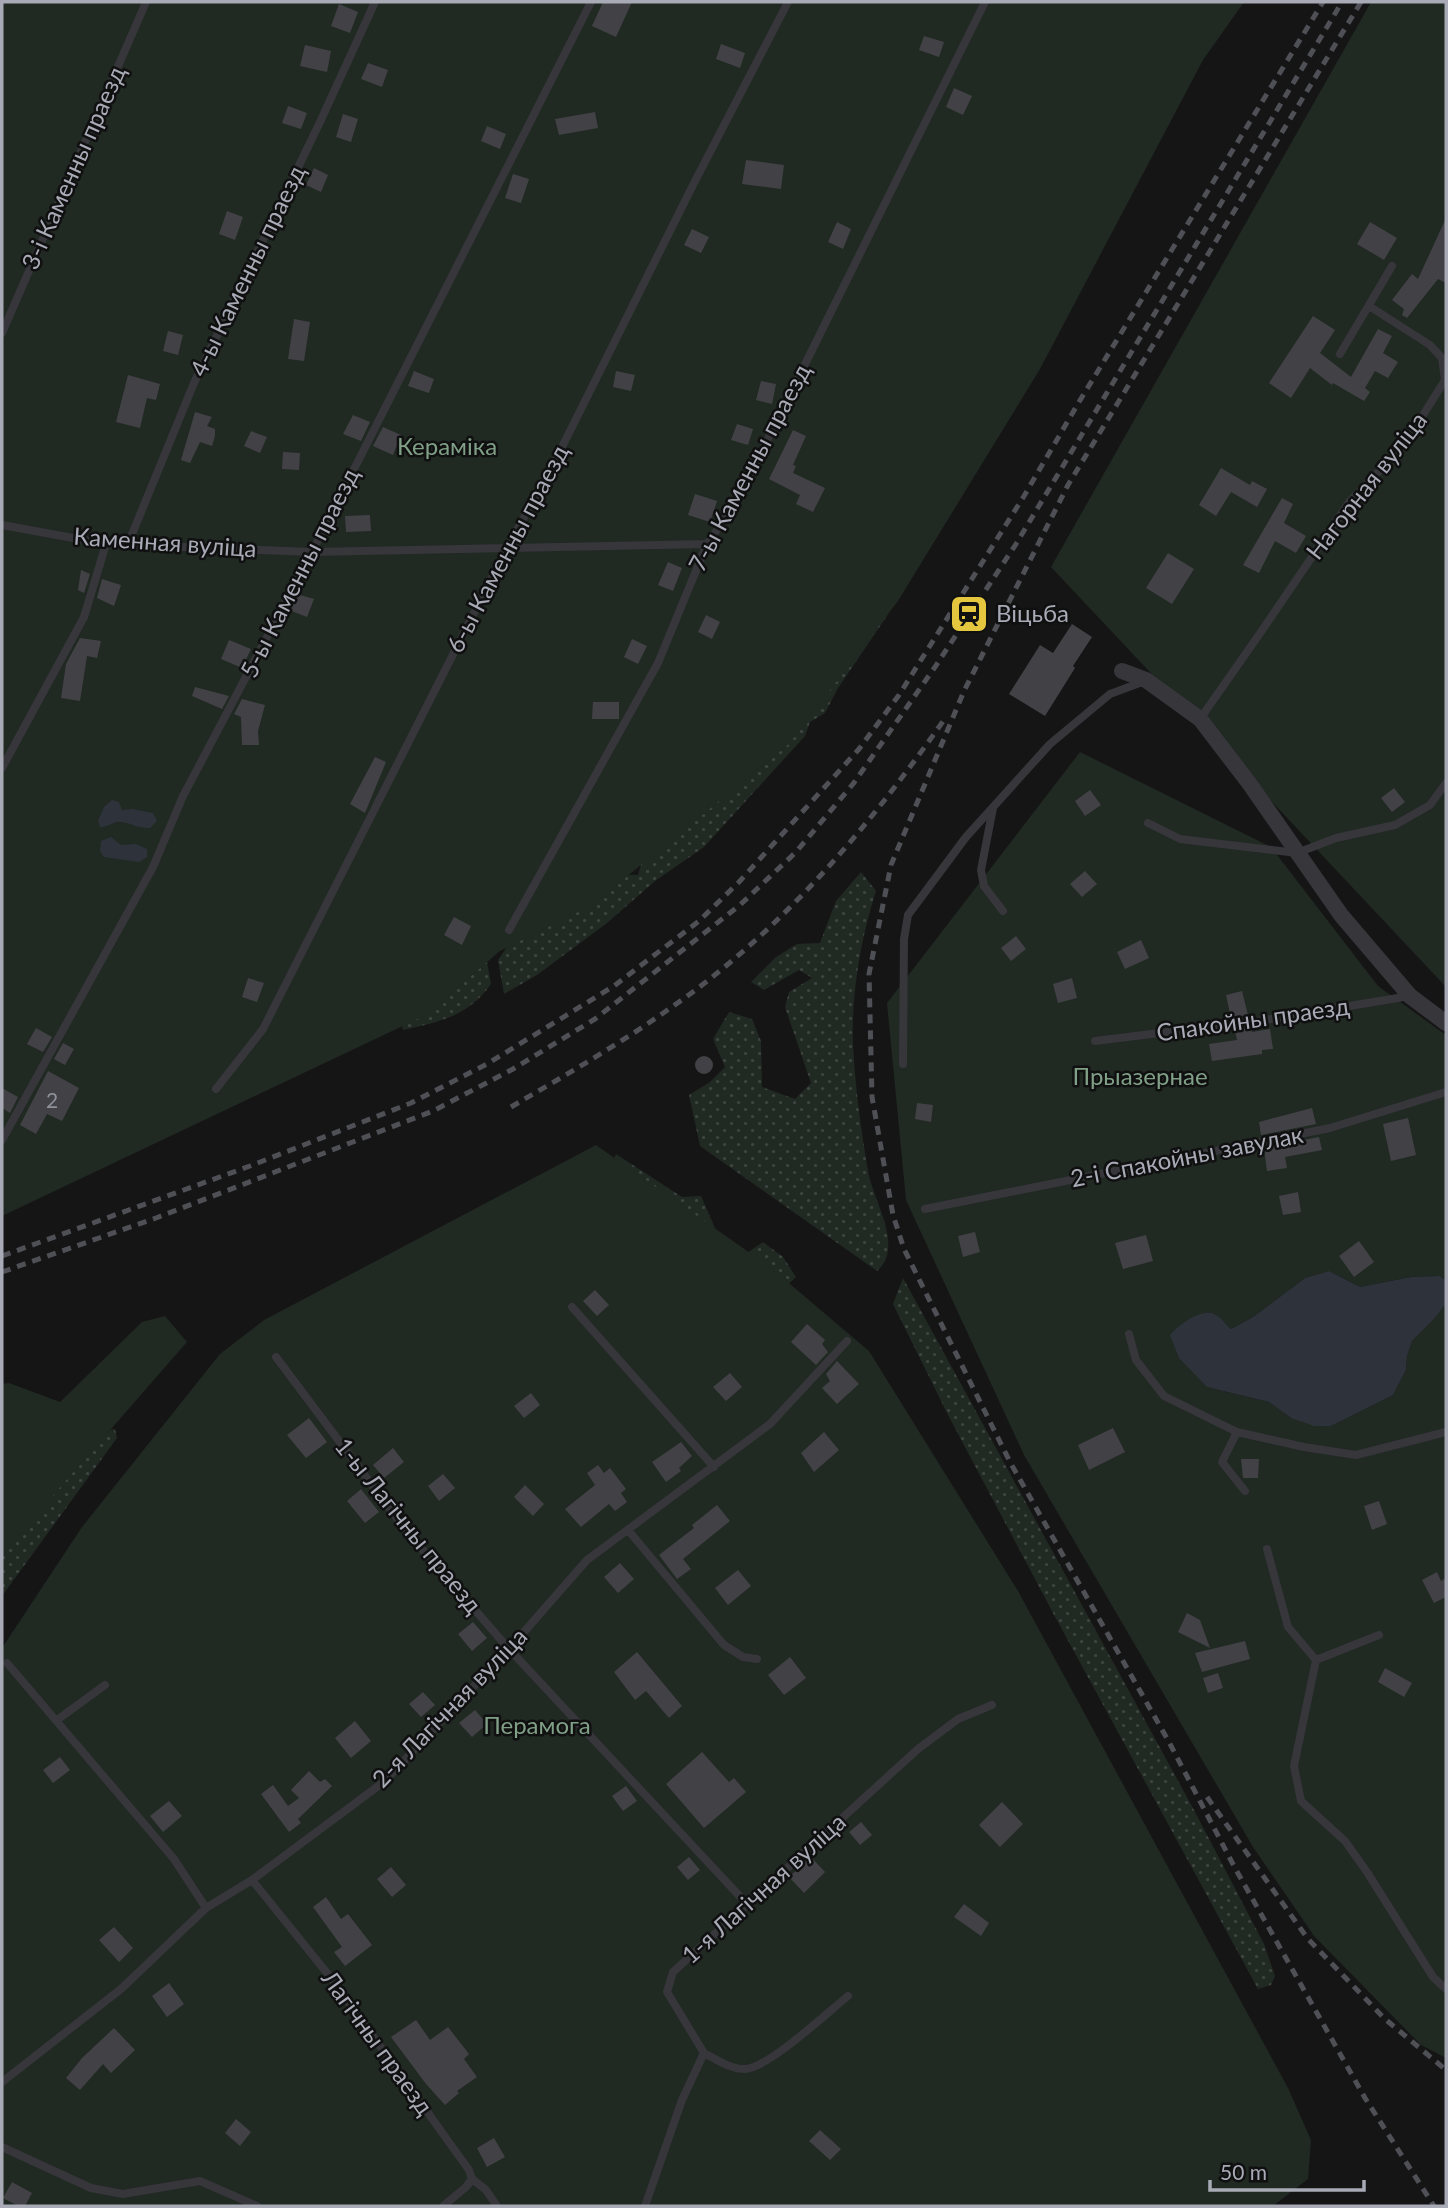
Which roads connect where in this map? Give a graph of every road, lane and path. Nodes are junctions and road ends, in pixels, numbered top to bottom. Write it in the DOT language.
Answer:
graph roads {
  1 [pos="146,2"];
  2 [pos="375,2"];
  3 [pos="591,2"];
  4 [pos="788,2"];
  5 [pos="985,2"];
  6 [pos="1392,266"];
  7 [pos="1369,306"];
  8 [pos="2,333"];
  9 [pos="1340,354"];
  10 [pos="2,525"];
  11 [pos="106,544"];
  12 [pos="128,544"];
  13 [pos="707,544"];
  14 [pos="507,548"];
  15 [pos="312,552"];
  16 [pos="1122,671"];
  17 [pos="1146,680"];
  18 [pos="1200,719"];
  19 [pos="2,768"];
  20 [pos="1446,783"];
  21 [pos="994,805"];
  22 [pos="1148,822"];
  23 [pos="1297,853"];
  24 [pos="1003,911"];
  25 [pos="509,930"];
  26 [pos="1410,996"];
  27 [pos="1446,1023"];
  28 [pos="1095,1041"];
  29 [pos="904,1064"];
  30 [pos="216,1089"];
  31 [pos="1446,1092"];
  32 [pos="2,1140"];
  33 [pos="925,1209"];
  34 [pos="572,1307"];
  35 [pos="1129,1334"];
  36 [pos="847,1341"];
  37 [pos="276,1357"];
  38 [pos="1237,1432"];
  39 [pos="1446,1432"];
  40 [pos="714,1467"];
  41 [pos="1245,1491"];
  42 [pos="628,1531"];
  43 [pos="1267,1549"];
  44 [pos="1379,1635"];
  45 [pos="509,1649"];
  46 [pos="757,1659"];
  47 [pos="1317,1660"];
  48 [pos="7,1663"];
  49 [pos="105,1685"];
  50 [pos="992,1705"];
  51 [pos="57,1720"];
  52 [pos="252,1880"];
  53 [pos="747,1904"];
  54 [pos="206,1908"];
  55 [pos="1446,1989"];
  56 [pos="848,1996"];
  57 [pos="704,2053"];
  58 [pos="2,2082"];
  59 [pos="2,2147"];
  60 [pos="472,2179"];
  61 [pos="123,2194"];
  62 [pos="121,2206"];
  63 [pos="257,2206"];
  64 [pos="443,2206"];
  65 [pos="497,2206"];
  66 [pos="645,2206"];
  1 -- 8 [label="lane, 3-і Каменны праезд"];
  2 -- 12 [label="lane, 4-ы Каменны праезд"];
  3 -- 15 [label="lane, 5-ы Каменны праезд"];
  4 -- 14 [label="lane, 6-ы Каменны праезд"];
  5 -- 13 [label="lane, 7-ы Каменны праезд"];
  6 -- 7 [label="lane"];
  7 -- 9 [label="lane"];
  7 -- 18 [label="lane, Нагорная вуліца"];
  10 -- 11 [label="lane, Каменная вуліца"];
  11 -- 12 [label="lane, Каменная вуліца"];
  11 -- 19 [label="lane"];
  12 -- 15 [label="lane, Каменная вуліца"];
  13 -- 14 [label="lane, Каменная вуліца"];
  13 -- 25 [label="lane, 7-ы Каменны праезд"];
  14 -- 15 [label="lane, Каменная вуліца"];
  14 -- 30 [label="lane, 6-ы Каменны праезд"];
  15 -- 32 [label="lane, 5-ы Каменны праезд"];
  16 -- 17 [label="street"];
  17 -- 18 [label="street"];
  17 -- 21 [label="lane"];
  18 -- 23 [label="street"];
  20 -- 23 [label="lane"];
  21 -- 24 [label="lane"];
  21 -- 29 [label="lane"];
  22 -- 23 [label="lane"];
  23 -- 26 [label="street"];
  26 -- 27 [label="street"];
  26 -- 28 [label="lane, Спакойны праезд"];
  31 -- 33 [label="lane, 2-і Спакойны завулак"];
  34 -- 40 [label="lane"];
  35 -- 38 [label="lane"];
  36 -- 40 [label="lane, 2-я Лагічная вуліца"];
  37 -- 45 [label="lane, 1-ы Лагічны праезд"];
  38 -- 39 [label="lane"];
  38 -- 41 [label="lane"];
  40 -- 42 [label="lane, 2-я Лагічная вуліца"];
  42 -- 45 [label="lane, 2-я Лагічная вуліца"];
  42 -- 46 [label="lane"];
  43 -- 47 [label="lane"];
  44 -- 47 [label="lane"];
  45 -- 52 [label="lane, 2-я Лагічная вуліца"];
  45 -- 53 [label="lane, 1-ы Лагічны праезд"];
  47 -- 55 [label="lane"];
  48 -- 51 [label="lane"];
  49 -- 51 [label="lane"];
  50 -- 53 [label="lane, 1-я Лагічная вуліца"];
  51 -- 54 [label="lane"];
  52 -- 54 [label="lane, 2-я Лагічная вуліца"];
  52 -- 60 [label="lane, Лагічны праезд"];
  53 -- 57 [label="lane, 1-я Лагічная вуліца"];
  54 -- 58 [label="lane, 2-я Лагічная вуліца"];
  56 -- 57 [label="lane"];
  57 -- 66 [label="lane"];
  59 -- 61 [label="lane"];
  60 -- 64 [label="lane"];
  60 -- 65 [label="lane, Лагічны праезд"];
  61 -- 62 [label="lane"];
  61 -- 63 [label="lane"];
}
